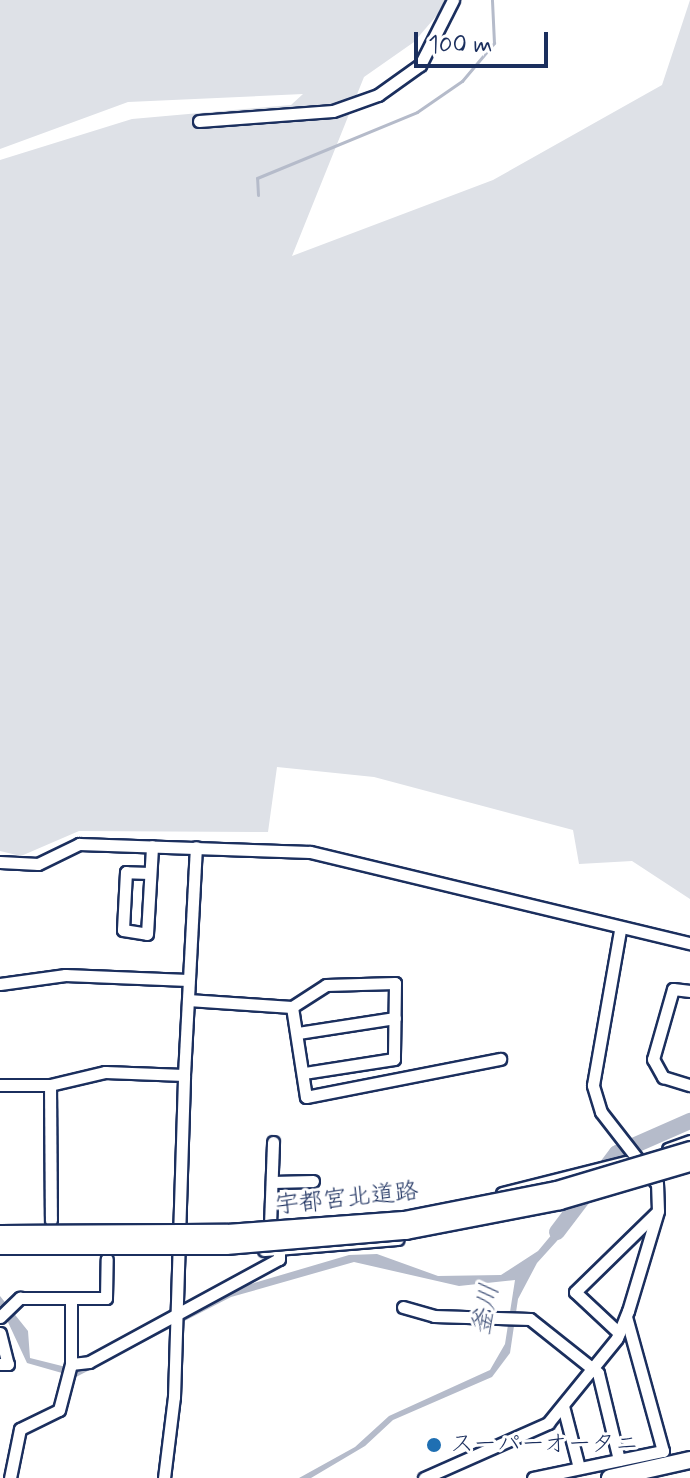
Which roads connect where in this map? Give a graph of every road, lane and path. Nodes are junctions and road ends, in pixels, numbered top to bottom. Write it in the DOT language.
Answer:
graph roads {
  1 [pos="453,0"];
  2 [pos="199,121"];
  3 [pos="152,846"];
  4 [pos="196,847"];
  5 [pos="0,862"];
  6 [pos="150,873"];
  7 [pos="620,931"];
  8 [pos="690,943"];
  9 [pos="188,980"];
  10 [pos="0,984"];
  11 [pos="690,991"];
  12 [pos="188,1000"];
  13 [pos="292,1007"];
  14 [pos="395,1018"];
  15 [pos="298,1033"];
  16 [pos="500,1059"];
  17 [pos="305,1073"];
  18 [pos="184,1075"];
  19 [pos="0,1085"];
  20 [pos="50,1085"];
  21 [pos="690,1085"];
  22 [pos="690,1141"];
  23 [pos="273,1142"];
  24 [pos="690,1150"];
  25 [pos="637,1156"];
  26 [pos="690,1165"];
  27 [pos="654,1179"];
  28 [pos="313,1181"];
  29 [pos="272,1182"];
  30 [pos="658,1211"];
  31 [pos="51,1220"];
  32 [pos="270,1225"];
  33 [pos="175,1228"];
  34 [pos="0,1231"];
  35 [pos="0,1246"];
  36 [pos="279,1250"];
  37 [pos="0,1252"];
  38 [pos="175,1253"];
  39 [pos="107,1259"];
  40 [pos="71,1298"];
  41 [pos="403,1307"];
  42 [pos="178,1311"];
  43 [pos="0,1317"];
  44 [pos="626,1317"];
  45 [pos="0,1333"];
  46 [pos="619,1333"];
  47 [pos="0,1364"];
  48 [pos="71,1364"];
  49 [pos="593,1367"];
  50 [pos="563,1406"];
  51 [pos="619,1460"];
  52 [pos="690,1460"];
  53 [pos="579,1468"];
  54 [pos="10,1478"];
  55 [pos="164,1478"];
  56 [pos="424,1478"];
  57 [pos="533,1478"];
  58 [pos="610,1478"];
  1 -- 2 [label="street"];
  3 -- 4 [label="street"];
  3 -- 5 [label="street"];
  3 -- 6 [label="street"];
  4 -- 7 [label="street"];
  4 -- 9 [label="street"];
  6 -- 6 [label="street"];
  7 -- 8 [label="street"];
  7 -- 25 [label="street"];
  9 -- 10 [label="street"];
  9 -- 12 [label="street"];
  11 -- 21 [label="street"];
  12 -- 13 [label="street"];
  12 -- 18 [label="street"];
  13 -- 14 [label="street"];
  13 -- 15 [label="street"];
  14 -- 15 [label="street"];
  14 -- 17 [label="street"];
  15 -- 17 [label="street"];
  16 -- 17 [label="street"];
  18 -- 20 [label="street"];
  18 -- 33 [label="street"];
  19 -- 20 [label="street"];
  20 -- 31 [label="street"];
  22 -- 25 [label="street"];
  23 -- 29 [label="street"];
  24 -- 34 [label="highway, 宇都宮北道路, bridge"];
  25 -- 27 [label="street"];
  25 -- 32 [label="street"];
  26 -- 27 [label="street"];
  26 -- 35 [label="highway, 宇都宮北道路, bridge"];
  27 -- 30 [label="street"];
  27 -- 36 [label="street"];
  28 -- 29 [label="street"];
  29 -- 32 [label="street"];
  30 -- 44 [label="street"];
  30 -- 46 [label="street"];
  32 -- 33 [label="street"];
  33 -- 34 [label="street"];
  33 -- 38 [label="street"];
  36 -- 38 [label="street"];
  36 -- 42 [label="street"];
  37 -- 38 [label="street"];
  38 -- 42 [label="street"];
  39 -- 40 [label="street"];
  40 -- 43 [label="street"];
  40 -- 48 [label="street"];
  41 -- 49 [label="street"];
  42 -- 48 [label="street"];
  42 -- 55 [label="street"];
  44 -- 46 [label="street"];
  44 -- 51 [label="street"];
  45 -- 47 [label="street"];
  46 -- 49 [label="street"];
  48 -- 54 [label="street"];
  49 -- 50 [label="street"];
  49 -- 51 [label="street"];
  50 -- 53 [label="street"];
  50 -- 56 [label="street"];
  51 -- 53 [label="street"];
  52 -- 58 [label="highway"];
  53 -- 57 [label="street"];
}
